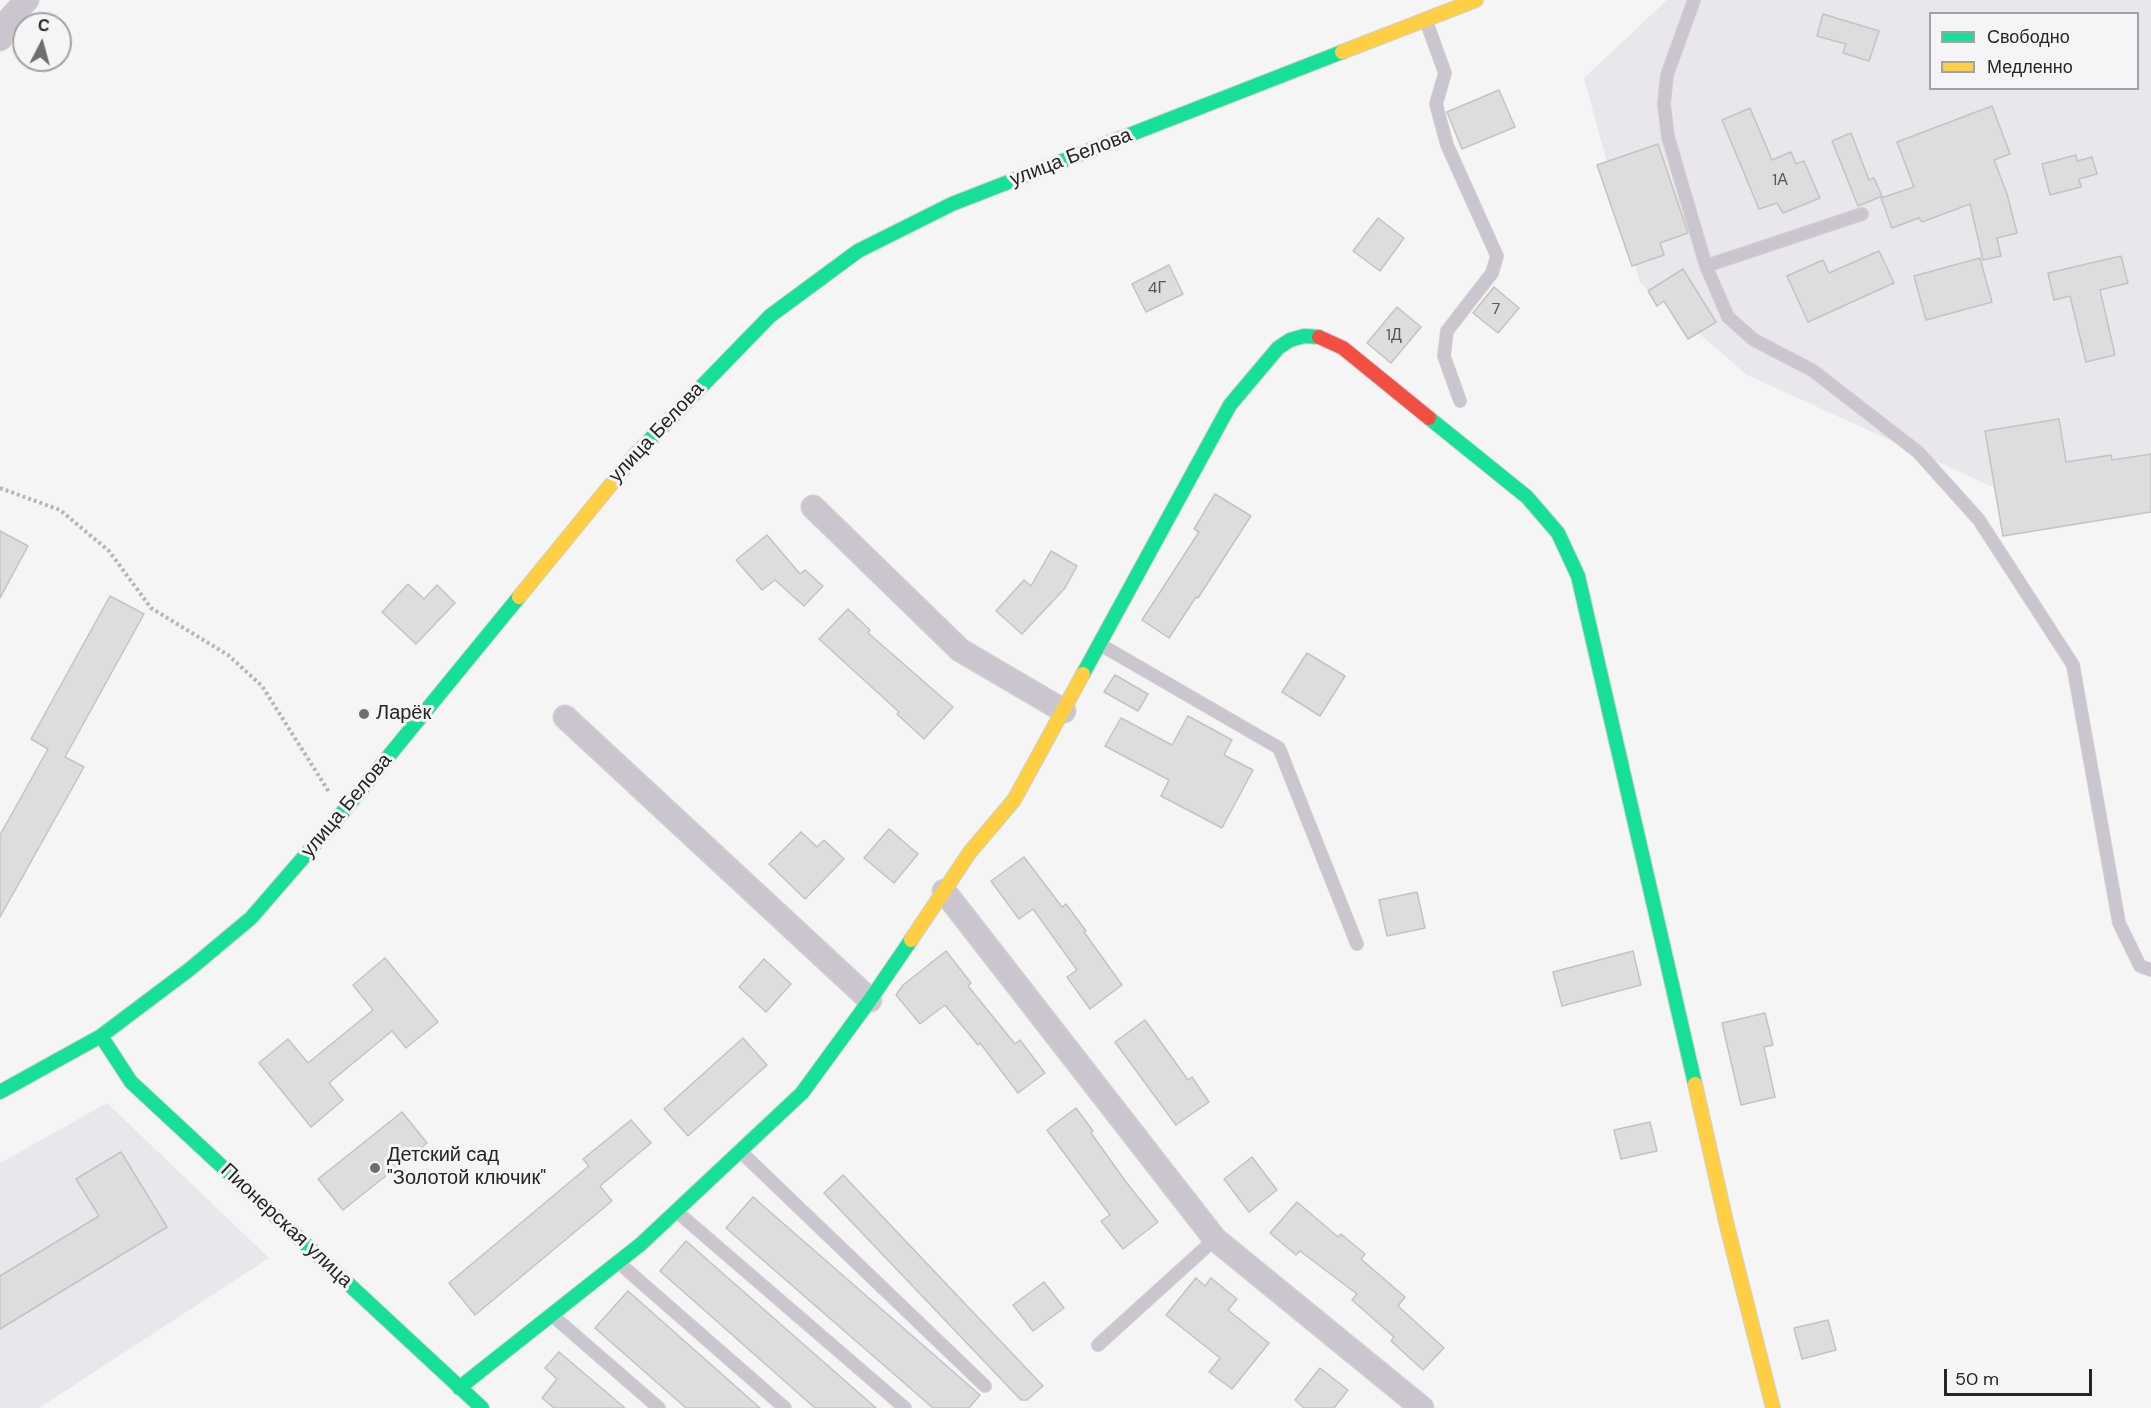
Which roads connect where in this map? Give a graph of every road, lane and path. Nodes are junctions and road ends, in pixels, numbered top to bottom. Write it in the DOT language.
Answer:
graph roads {
  1 [pos="27,0"];
  2 [pos="1694,0"];
  3 [pos="1469,2"];
  4 [pos="1426,20"];
  5 [pos="0,28"];
  6 [pos="0,39"];
  7 [pos="1862,214"];
  8 [pos="1706,266"];
  9 [pos="1461,401"];
  10 [pos="0,488"];
  11 [pos="813,507"];
  12 [pos="1100,645"];
  13 [pos="1064,711"];
  14 [pos="565,717"];
  15 [pos="342,813"];
  16 [pos="944,891"];
  17 [pos="1357,944"];
  18 [pos="2151,970"];
  19 [pos="870,1000"];
  20 [pos="101,1036"];
  21 [pos="0,1092"];
  22 [pos="740,1152"];
  23 [pos="676,1211"];
  24 [pos="1215,1239"];
  25 [pos="618,1262"];
  26 [pos="552,1315"];
  27 [pos="1098,1346"];
  28 [pos="985,1386"];
  29 [pos="459,1388"];
  30 [pos="482,1408"];
  31 [pos="659,1408"];
  32 [pos="785,1408"];
  33 [pos="905,1408"];
  34 [pos="1422,1408"];
  35 [pos="1773,1408"];
  1 -- 5 [label="street"];
  2 -- 8 [label="lane"];
  3 -- 4 [label="street, улица Белова"];
  4 -- 9 [label="lane"];
  4 -- 15 [label="street, улица Белова"];
  5 -- 6 [label="street"];
  7 -- 8 [label="lane"];
  8 -- 18 [label="lane"];
  10 -- 15 [label="path"];
  11 -- 13 [label="street"];
  12 -- 13 [label="street"];
  12 -- 17 [label="lane"];
  12 -- 35 [label="street"];
  13 -- 16 [label="street"];
  14 -- 19 [label="street"];
  15 -- 20 [label="street, улица Белова"];
  16 -- 19 [label="street"];
  16 -- 24 [label="street"];
  19 -- 22 [label="street"];
  20 -- 21 [label="street, улица Белова"];
  20 -- 29 [label="street, Пионерская улица"];
  22 -- 23 [label="street"];
  22 -- 28 [label="lane"];
  23 -- 25 [label="street"];
  23 -- 33 [label="lane"];
  24 -- 27 [label="lane"];
  24 -- 34 [label="street"];
  25 -- 26 [label="street"];
  25 -- 32 [label="lane"];
  26 -- 29 [label="street"];
  26 -- 31 [label="lane"];
  29 -- 30 [label="street, Пионерская улица"];
}
